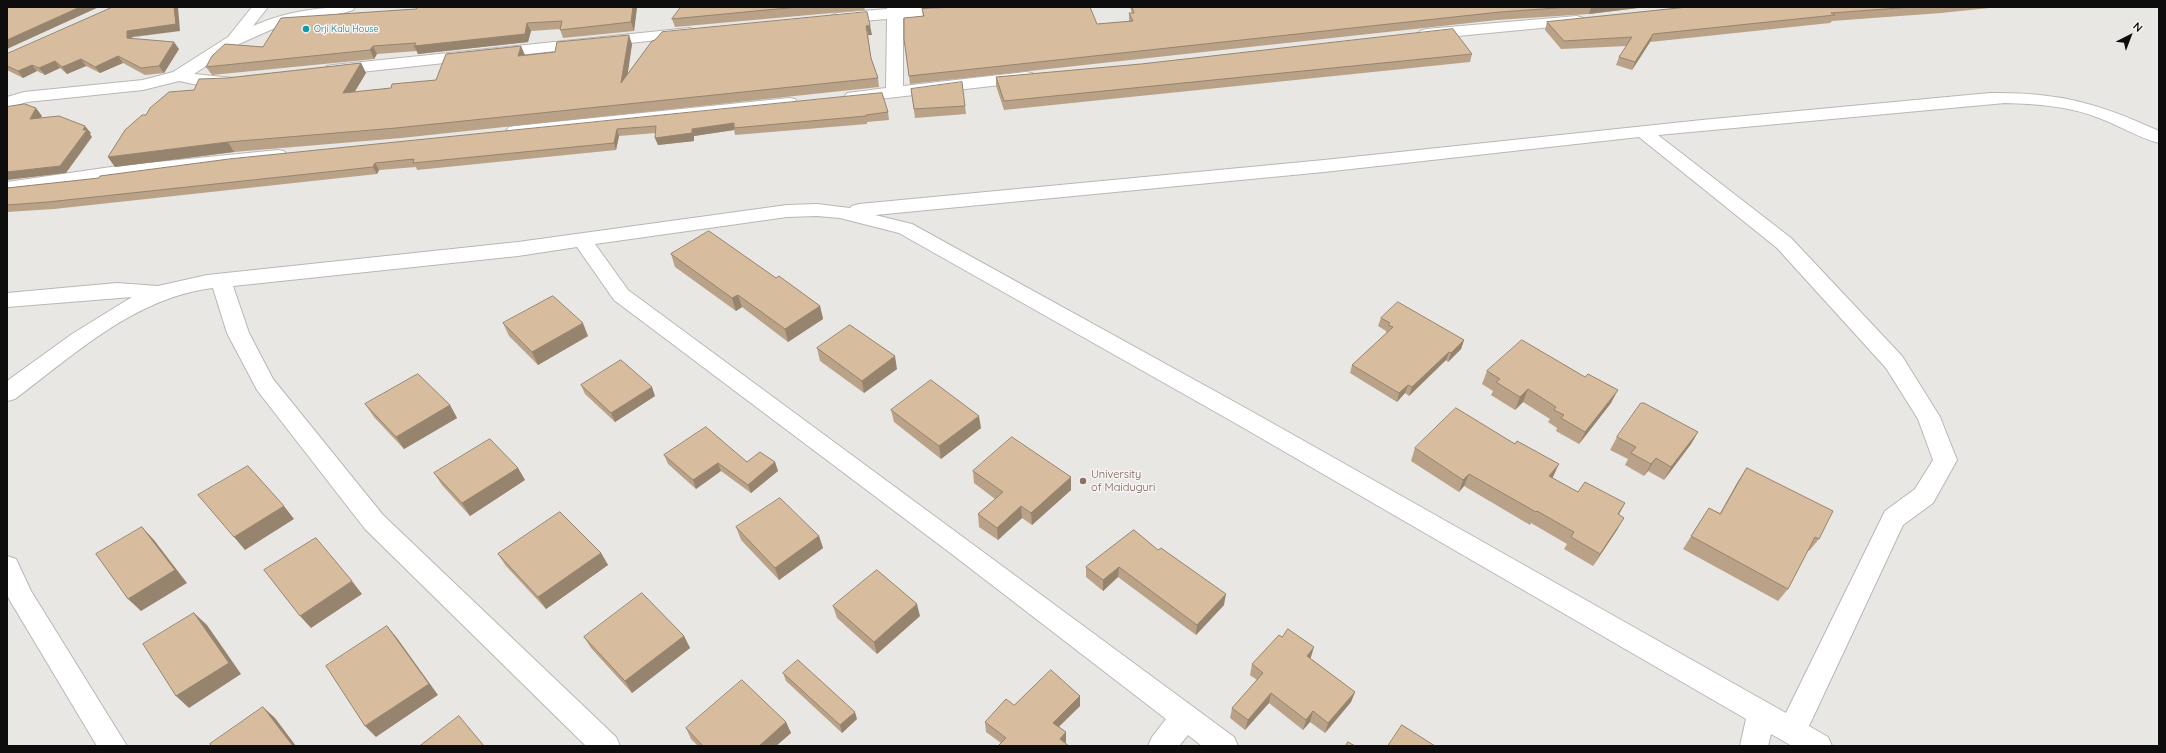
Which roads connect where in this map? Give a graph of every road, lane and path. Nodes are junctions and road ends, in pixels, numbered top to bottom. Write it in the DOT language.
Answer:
graph roads {
  1 [pos="260,7"];
  2 [pos="347,7"];
  3 [pos="977,7"];
  4 [pos="896,10"];
  5 [pos="825,19"];
  6 [pos="1597,19"];
  7 [pos="706,31"];
  8 [pos="1411,35"];
  9 [pos="233,41"];
  10 [pos="320,72"];
  11 [pos="1046,75"];
  12 [pos="179,76"];
  13 [pos="241,80"];
  14 [pos="894,93"];
  15 [pos="834,99"];
  16 [pos="803,102"];
  17 [pos="7,103"];
  18 [pos="1643,132"];
  19 [pos="495,133"];
  20 [pos="2159,138"];
  21 [pos="298,153"];
  22 [pos="7,188"];
  23 [pos="840,212"];
  24 [pos="581,239"];
  25 [pos="221,281"];
  26 [pos="158,293"];
  27 [pos="7,300"];
  28 [pos="7,393"];
  29 [pos="7,566"];
  30 [pos="1761,714"];
  31 [pos="1185,717"];
  32 [pos="1792,732"];
  33 [pos="113,746"];
  34 [pos="606,746"];
  35 [pos="1162,746"];
  36 [pos="1224,746"];
  37 [pos="1754,746"];
  38 [pos="1818,746"];
  1 -- 9 [label="street"];
  2 -- 9 [label="street"];
  3 -- 4 [label="street"];
  4 -- 5 [label="street"];
  4 -- 14 [label="street"];
  6 -- 8 [label="street"];
  7 -- 10 [label="street"];
  9 -- 12 [label="street"];
  11 -- 14 [label="street"];
  12 -- 13 [label="street"];
  12 -- 17 [label="street"];
  14 -- 15 [label="street"];
  16 -- 19 [label="street"];
  18 -- 20 [label="street"];
  18 -- 23 [label="street"];
  18 -- 32 [label="street"];
  21 -- 22 [label="street"];
  23 -- 24 [label="street"];
  23 -- 30 [label="street"];
  24 -- 25 [label="street"];
  24 -- 31 [label="street"];
  25 -- 26 [label="street"];
  25 -- 34 [label="street"];
  26 -- 27 [label="street"];
  26 -- 28 [label="street"];
  29 -- 33 [label="street"];
  30 -- 32 [label="street"];
  30 -- 37 [label="street"];
  31 -- 35 [label="street"];
  31 -- 36 [label="street"];
  32 -- 38 [label="street"];
}
